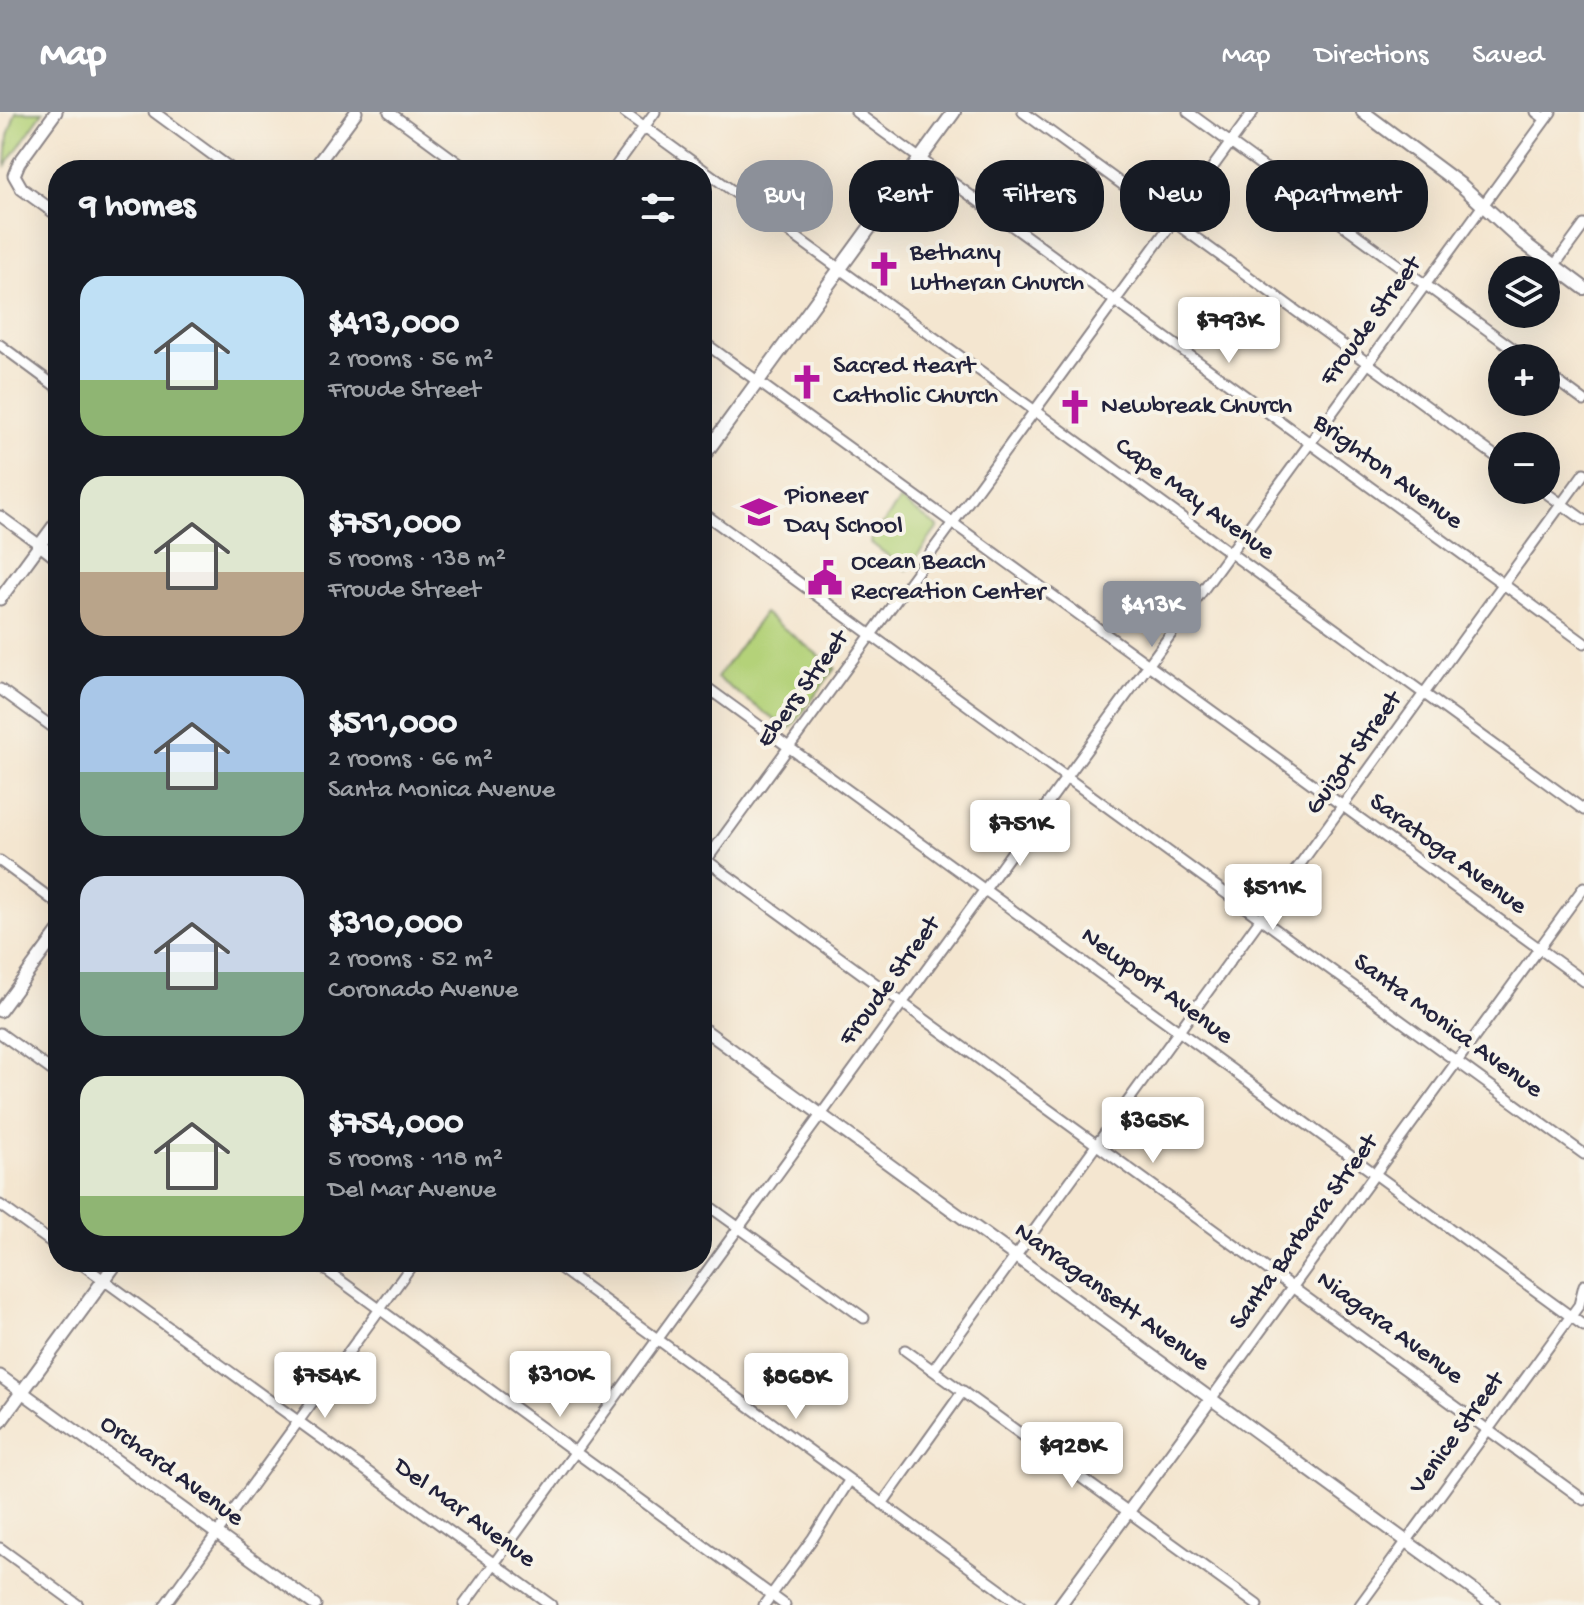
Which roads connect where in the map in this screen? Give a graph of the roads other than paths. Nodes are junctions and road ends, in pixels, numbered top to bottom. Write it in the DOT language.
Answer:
graph roads {
  1 [pos="56,112"];
  2 [pos="154,112"];
  3 [pos="356,112"];
  4 [pos="389,112"];
  5 [pos="624,112"];
  6 [pos="655,112"];
  7 [pos="856,112"];
  8 [pos="954,112"];
  9 [pos="1023,112"];
  10 [pos="1188,112"];
  11 [pos="1253,112"];
  12 [pos="1363,112"];
  13 [pos="1536,112"];
  14 [pos="1548,116"];
  15 [pos="645,127"];
  16 [pos="1231,143"];
  17 [pos="920,159"];
  18 [pos="219,160"];
  19 [pos="320,160"];
  20 [pos="454,160"];
  21 [pos="620,160"];
  22 [pos="690,160"];
  23 [pos="1218,160"];
  24 [pos="712,176"];
  25 [pos="1120,182"];
  26 [pos="1483,204"];
  27 [pos="48,208"];
  28 [pos="1584,225"];
  29 [pos="1165,232"];
  30 [pos="1188,232"];
  31 [pos="1541,256"];
  32 [pos="1560,258"];
  33 [pos="840,269"];
  34 [pos="1560,270"];
  35 [pos="1426,285"];
  36 [pos="1584,288"];
  37 [pos="1114,301"];
  38 [pos="1507,344"];
  39 [pos="0,345"];
  40 [pos="712,348"];
  41 [pos="1368,364"];
  42 [pos="48,381"];
  43 [pos="758,382"];
  44 [pos="1560,383"];
  45 [pos="1584,401"];
  46 [pos="1036,412"];
  47 [pos="712,444"];
  48 [pos="1309,445"];
  49 [pos="1488,451"];
  50 [pos="1584,473"];
  51 [pos="1562,504"];
  52 [pos="0,516"];
  53 [pos="712,519"];
  54 [pos="1584,520"];
  55 [pos="952,522"];
  56 [pos="48,534"];
  57 [pos="40,545"];
  58 [pos="48,551"];
  59 [pos="1230,554"];
  60 [pos="1505,584"];
  61 [pos="0,599"];
  62 [pos="871,635"];
  63 [pos="1584,643"];
  64 [pos="1147,665"];
  65 [pos="0,689"];
  66 [pos="712,691"];
  67 [pos="1425,695"];
  68 [pos="48,724"];
  69 [pos="789,748"];
  70 [pos="1066,777"];
  71 [pos="1343,807"];
  72 [pos="1584,810"];
  73 [pos="712,849"];
  74 [pos="0,861"];
  75 [pos="712,867"];
  76 [pos="1584,887"];
  77 [pos="985,890"];
  78 [pos="48,897"];
  79 [pos="1261,919"];
  80 [pos="48,946"];
  81 [pos="1539,949"];
  82 [pos="1584,981"];
  83 [pos="903,1002"];
  84 [pos="0,1011"];
  85 [pos="1179,1032"];
  86 [pos="0,1033"];
  87 [pos="712,1035"];
  88 [pos="1457,1062"];
  89 [pos="48,1068"];
  90 [pos="821,1114"];
  91 [pos="1097,1144"];
  92 [pos="1584,1154"];
  93 [pos="1375,1173"];
  94 [pos="0,1205"];
  95 [pos="712,1208"];
  96 [pos="739,1227"];
  97 [pos="48,1240"];
  98 [pos="1017,1256"];
  99 [pos="712,1264"];
  100 [pos="93,1272"];
  101 [pos="110,1272"];
  102 [pos="329,1272"];
  103 [pos="407,1272"];
  104 [pos="566,1272"];
  105 [pos="706,1272"];
  106 [pos="104,1280"];
  107 [pos="1584,1285"];
  108 [pos="1293,1286"];
  109 [pos="380,1309"];
  110 [pos="1570,1316"];
  111 [pos="864,1318"];
  112 [pos="1584,1326"];
  113 [pos="658,1338"];
  114 [pos="905,1350"];
  115 [pos="933,1370"];
  116 [pos="0,1376"];
  117 [pos="963,1391"];
  118 [pos="22,1392"];
  119 [pos="1211,1399"];
  120 [pos="0,1422"];
  121 [pos="300,1422"];
  122 [pos="1488,1429"];
  123 [pos="575,1451"];
  124 [pos="849,1481"];
  125 [pos="1584,1500"];
  126 [pos="882,1504"];
  127 [pos="1129,1512"];
  128 [pos="216,1533"];
  129 [pos="1407,1540"];
  130 [pos="0,1548"];
  131 [pos="494,1563"];
  132 [pos="771,1595"];
  133 [pos="78,1605"];
  134 [pos="165,1605"];
  135 [pos="315,1605"];
  136 [pos="464,1605"];
  137 [pos="551,1605"];
  138 [pos="764,1605"];
  139 [pos="785,1605"];
  140 [pos="1021,1605"];
  141 [pos="1060,1605"];
  142 [pos="1257,1605"];
  143 [pos="1360,1605"];
  144 [pos="1494,1605"];
  1 -- 27 [label="street"];
  2 -- 18 [label="street"];
  3 -- 19 [label="street"];
  4 -- 20 [label="street"];
  5 -- 15 [label="street, Cape May Avenue"];
  6 -- 15 [label="street"];
  7 -- 17 [label="street, Brighton Avenue"];
  8 -- 17 [label="main road"];
  9 -- 25 [label="street"];
  10 -- 16 [label="street"];
  11 -- 16 [label="street, Ebers Street"];
  12 -- 26 [label="main road"];
  13 -- 14 [label="street"];
  14 -- 26 [label="street, Froude Street"];
  15 -- 21 [label="street"];
  15 -- 22 [label="street, Cape May Avenue"];
  16 -- 23 [label="street, Ebers Street"];
  16 -- 35 [label="street"];
  17 -- 33 [label="main road"];
  17 -- 37 [label="street, Brighton Avenue"];
  24 -- 33 [label="street, Cape May Avenue"];
  26 -- 31 [label="main road"];
  26 -- 35 [label="street, Froude Street"];
  28 -- 32 [label="street"];
  29 -- 37 [label="street, Ebers Street"];
  30 -- 41 [label="street"];
  33 -- 43 [label="main road"];
  33 -- 46 [label="street, Cape May Avenue"];
  34 -- 36 [label="main road"];
  35 -- 38 [label="street"];
  35 -- 41 [label="street, Froude Street"];
  37 -- 46 [label="street, Ebers Street"];
  37 -- 48 [label="street, Brighton Avenue"];
  39 -- 42 [label="street"];
  40 -- 43 [label="street, Saratoga Avenue"];
  41 -- 48 [label="street, Froude Street"];
  41 -- 49 [label="street"];
  43 -- 47 [label="main road"];
  43 -- 55 [label="street, Saratoga Avenue"];
  44 -- 45 [label="street"];
  46 -- 55 [label="street, Ebers Street"];
  46 -- 59 [label="street, Cape May Avenue"];
  48 -- 59 [label="street, Froude Street"];
  48 -- 60 [label="street, Brighton Avenue"];
  50 -- 51 [label="street, Guizot Street"];
  51 -- 54 [label="street"];
  51 -- 60 [label="street, Guizot Street"];
  52 -- 57 [label="street"];
  53 -- 62 [label="street, Santa Monica Avenue"];
  55 -- 62 [label="street, Ebers Street"];
  55 -- 64 [label="street, Saratoga Avenue"];
  56 -- 57 [label="street"];
  57 -- 58 [label="street"];
  57 -- 61 [label="street"];
  59 -- 64 [label="street, Froude Street"];
  59 -- 67 [label="street, Cape May Avenue"];
  60 -- 63 [label="street, Brighton Avenue"];
  60 -- 67 [label="street, Guizot Street"];
  62 -- 69 [label="street, Ebers Street"];
  62 -- 70 [label="street, Santa Monica Avenue"];
  64 -- 70 [label="street, Froude Street"];
  64 -- 71 [label="street, Saratoga Avenue"];
  65 -- 68 [label="street"];
  66 -- 69 [label="street, Newport Avenue"];
  67 -- 71 [label="street, Guizot Street"];
  67 -- 72 [label="street, Cape May Avenue"];
  69 -- 73 [label="street, Ebers Street"];
  69 -- 77 [label="street, Newport Avenue"];
  70 -- 77 [label="street, Froude Street"];
  70 -- 79 [label="street, Santa Monica Avenue"];
  71 -- 79 [label="street, Guizot Street"];
  71 -- 81 [label="street, Saratoga Avenue"];
  74 -- 78 [label="street"];
  75 -- 83 [label="street, Niagara Avenue"];
  76 -- 81 [label="street, Santa Barbara Street"];
  77 -- 83 [label="street, Froude Street"];
  77 -- 85 [label="street, Newport Avenue"];
  79 -- 85 [label="street, Guizot Street"];
  79 -- 88 [label="street, Santa Monica Avenue"];
  80 -- 84 [label="street"];
  81 -- 82 [label="street, Saratoga Avenue"];
  81 -- 88 [label="street, Santa Barbara Street"];
  83 -- 90 [label="street, Froude Street"];
  83 -- 91 [label="street, Niagara Avenue"];
  85 -- 91 [label="street, Guizot Street"];
  85 -- 93 [label="street, Newport Avenue"];
  86 -- 89 [label="street"];
  87 -- 90 [label="street, Narragansett Avenue"];
  88 -- 92 [label="street, Santa Monica Avenue"];
  88 -- 93 [label="street, Santa Barbara Street"];
  90 -- 96 [label="street, Froude Street"];
  90 -- 98 [label="street, Narragansett Avenue"];
  91 -- 98 [label="street, Guizot Street"];
  91 -- 108 [label="street, Niagara Avenue"];
  93 -- 108 [label="street, Santa Barbara Street"];
  93 -- 110 [label="street, Newport Avenue"];
  94 -- 97 [label="street"];
  95 -- 96 [label="street"];
  96 -- 99 [label="street, Froude Street"];
  96 -- 111 [label="street"];
  98 -- 115 [label="street, Guizot Street"];
  98 -- 119 [label="street, Narragansett Avenue"];
  100 -- 106 [label="street, Del Mar Avenue"];
  101 -- 106 [label="main road"];
  102 -- 109 [label="street"];
  103 -- 109 [label="street"];
  104 -- 113 [label="street"];
  105 -- 113 [label="street, Froude Street"];
  106 -- 118 [label="main road"];
  106 -- 121 [label="street, Del Mar Avenue"];
  107 -- 110 [label="street, Venice Street"];
  108 -- 119 [label="street, Santa Barbara Street"];
  108 -- 122 [label="street, Niagara Avenue"];
  109 -- 121 [label="street"];
  109 -- 123 [label="street"];
  110 -- 112 [label="street, Newport Avenue"];
  110 -- 122 [label="street, Venice Street"];
  113 -- 123 [label="street, Froude Street"];
  113 -- 124 [label="street"];
  114 -- 115 [label="street"];
  115 -- 117 [label="street"];
  116 -- 118 [label="street, Orchard Avenue"];
  117 -- 126 [label="street"];
  117 -- 127 [label="street"];
  118 -- 120 [label="main road"];
  118 -- 128 [label="street, Orchard Avenue"];
  119 -- 127 [label="street, Santa Barbara Street"];
  119 -- 129 [label="street, Narragansett Avenue"];
  121 -- 128 [label="street"];
  121 -- 131 [label="street, Del Mar Avenue"];
  122 -- 125 [label="street, Niagara Avenue"];
  122 -- 129 [label="street, Venice Street"];
  123 -- 131 [label="street, Froude Street"];
  123 -- 132 [label="street"];
  124 -- 126 [label="street"];
  124 -- 132 [label="street"];
  126 -- 140 [label="street"];
  127 -- 141 [label="street, Santa Barbara Street"];
  127 -- 142 [label="street"];
  128 -- 134 [label="street"];
  128 -- 135 [label="street, Orchard Avenue"];
  129 -- 143 [label="street, Venice Street"];
  129 -- 144 [label="street, Narragansett Avenue"];
  130 -- 133 [label="street"];
  131 -- 136 [label="street, Froude Street"];
  131 -- 137 [label="street, Del Mar Avenue"];
  132 -- 138 [label="street"];
  132 -- 139 [label="street"];
}
